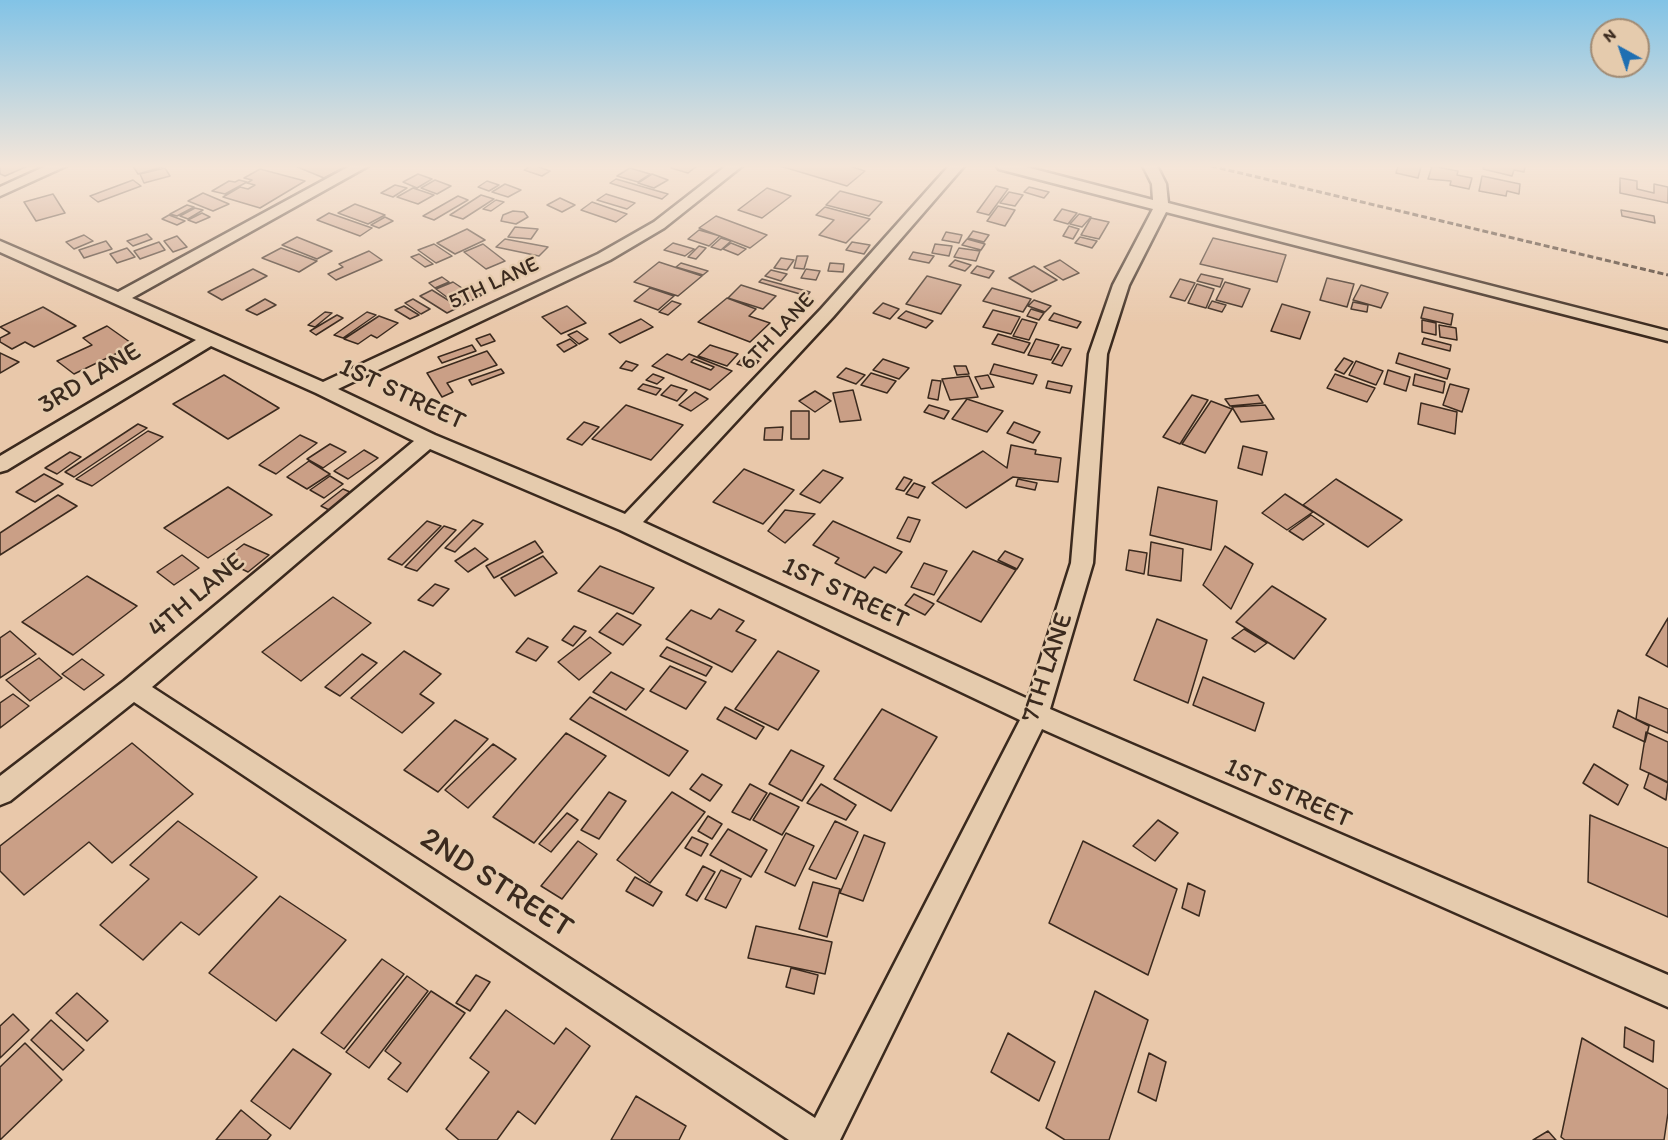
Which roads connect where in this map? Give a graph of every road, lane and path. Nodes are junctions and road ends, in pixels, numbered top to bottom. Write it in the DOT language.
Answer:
graph roads {
  1 [pos="263,219"];
  2 [pos="666,219"];
  3 [pos="910,219"];
  4 [pos="1155,219"];
  5 [pos="1205,219"];
  6 [pos="0,246"];
  7 [pos="117,299"];
  8 [pos="1668,336"];
  9 [pos="208,340"];
  10 [pos="323,389"];
  11 [pos="428,440"];
  12 [pos="0,465"];
  13 [pos="628,524"];
  14 [pos="133,688"];
  15 [pos="1036,715"];
  16 [pos="0,792"];
  17 [pos="1668,991"];
  18 [pos="820,1140"];
  1 -- 7 [label="street"];
  2 -- 10 [label="street, 5TH LANE"];
  3 -- 13 [label="street, 6TH LANE"];
  4 -- 15 [label="street, 7TH LANE"];
  5 -- 8 [label="street"];
  6 -- 7 [label="street, 1ST STREET"];
  7 -- 9 [label="street, 1ST STREET"];
  9 -- 10 [label="street, 1ST STREET"];
  9 -- 12 [label="street, 3RD LANE"];
  10 -- 11 [label="street, 1ST STREET"];
  11 -- 13 [label="street, 1ST STREET"];
  11 -- 14 [label="street, 4TH LANE"];
  13 -- 15 [label="street, 1ST STREET"];
  14 -- 16 [label="street, 4TH LANE"];
  14 -- 18 [label="street, 2ND STREET"];
  15 -- 17 [label="street, 1ST STREET"];
  15 -- 18 [label="street, 7TH LANE"];
}
